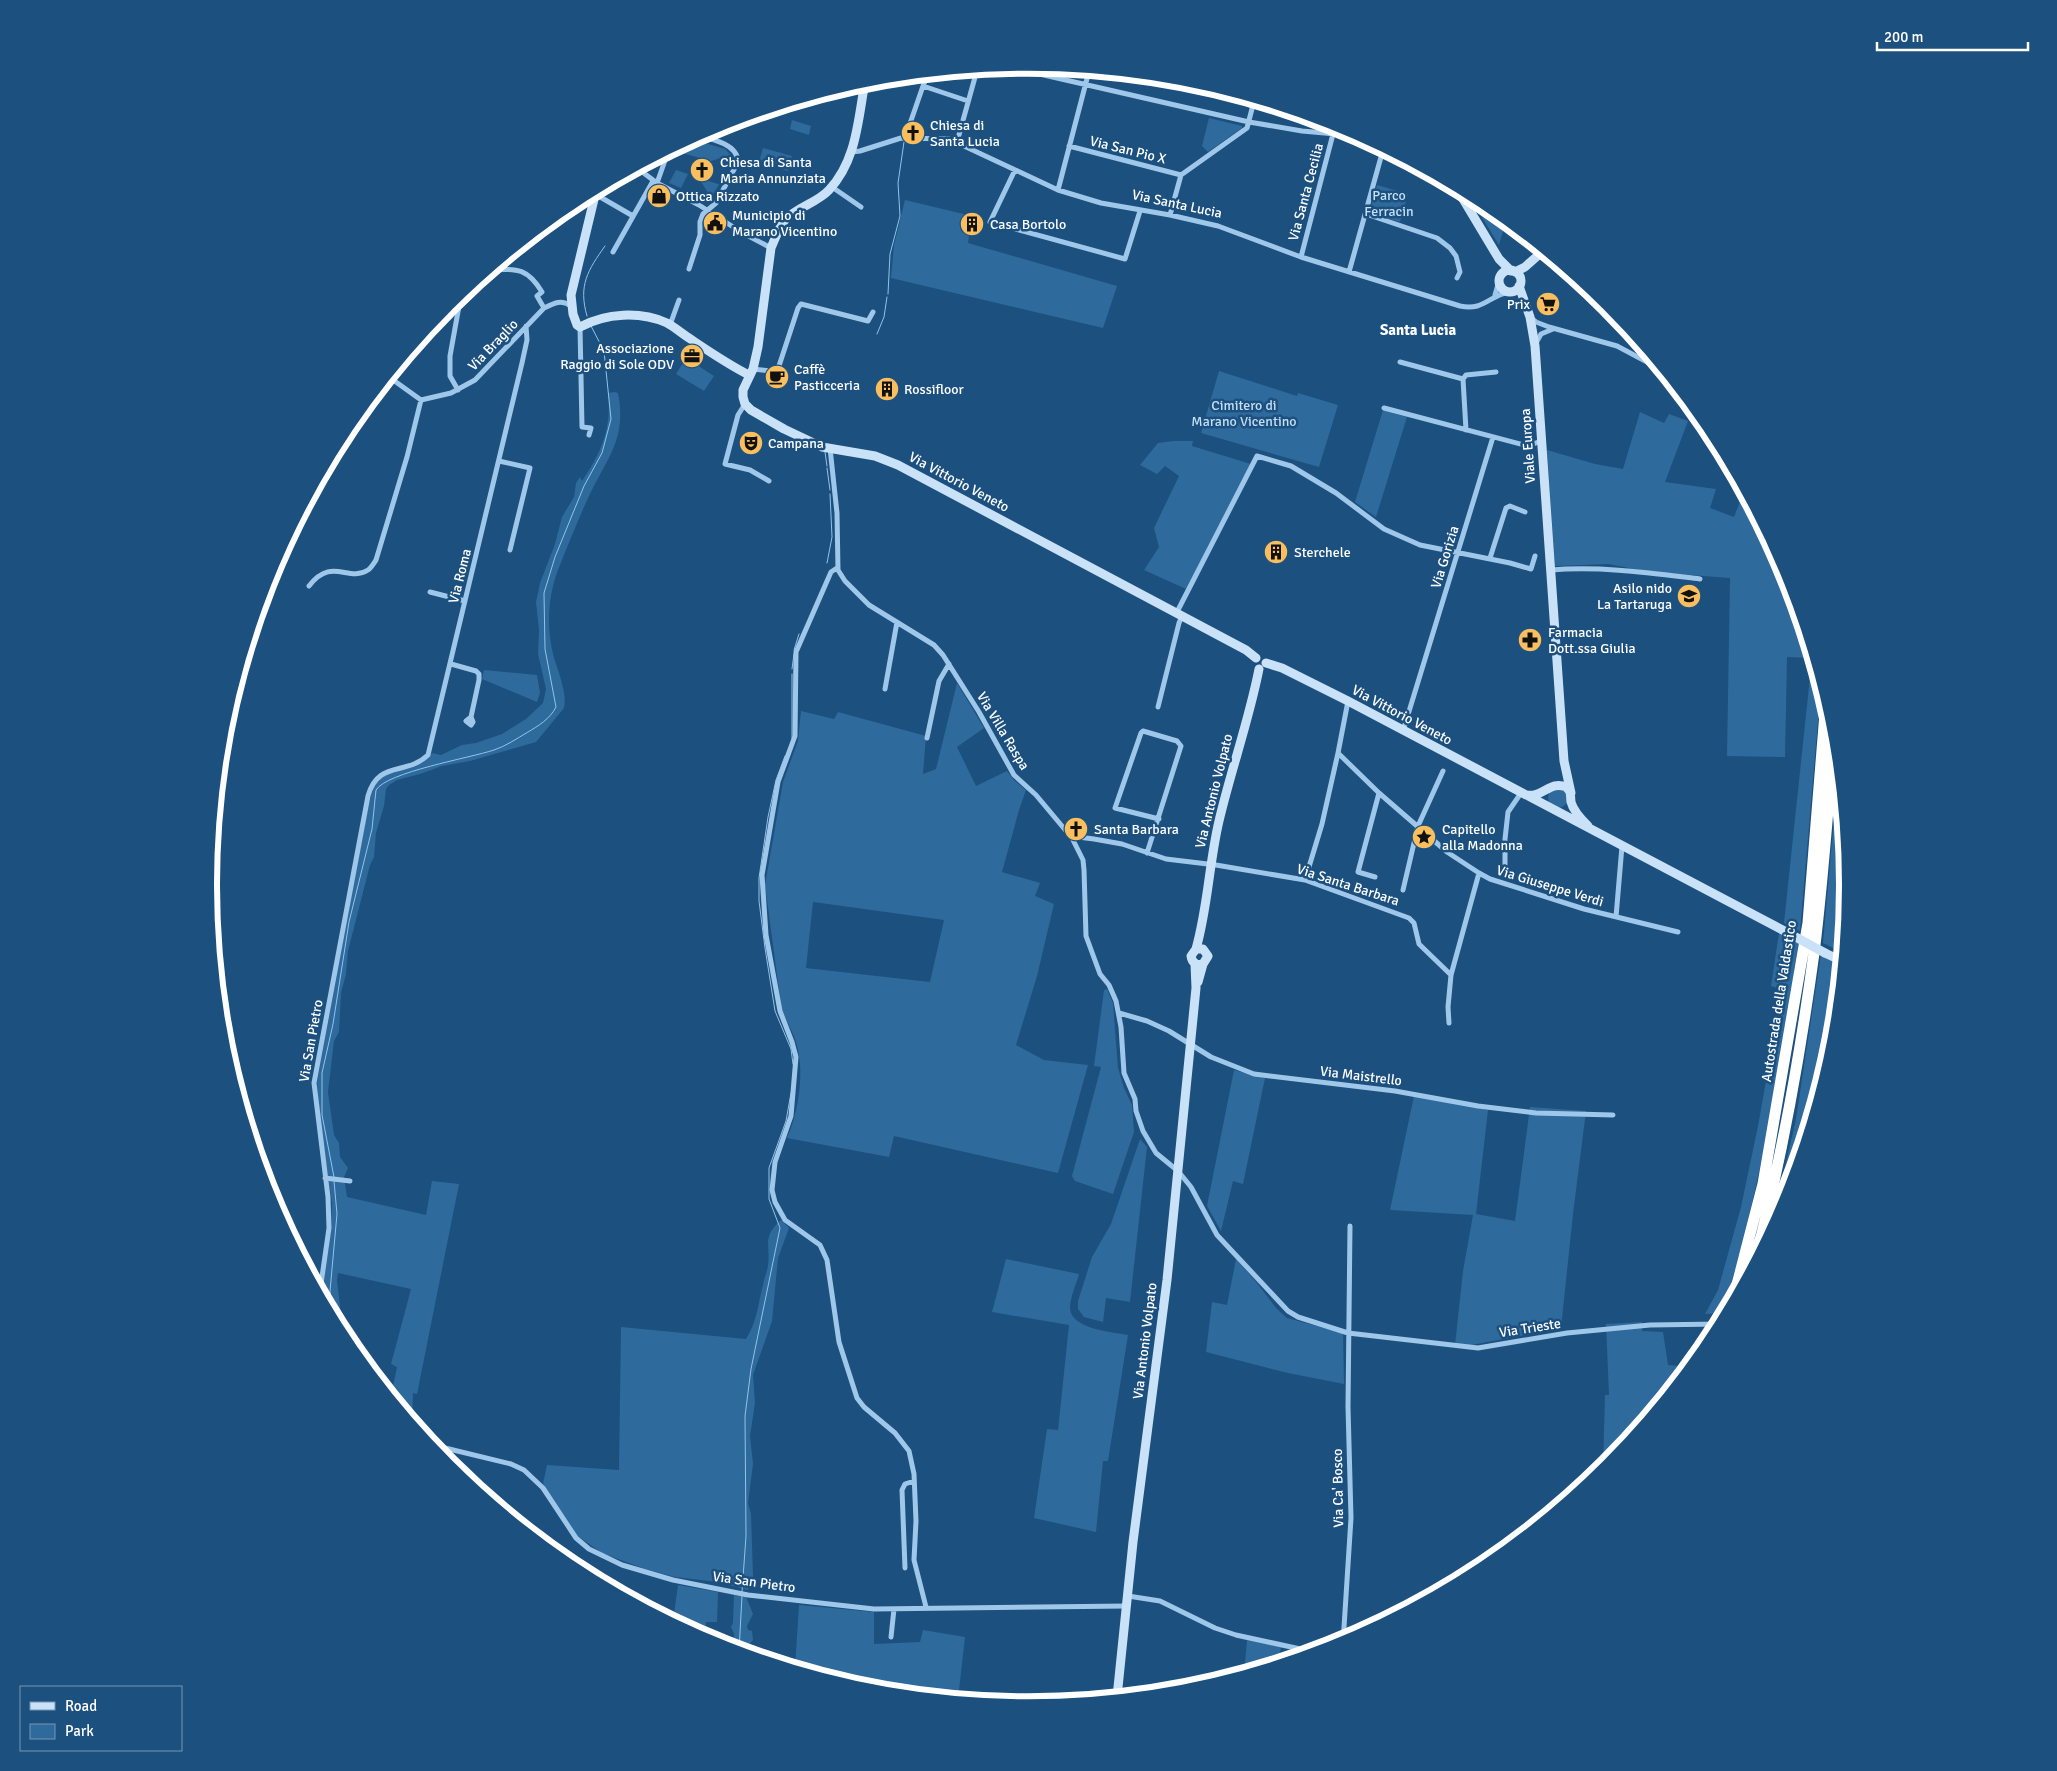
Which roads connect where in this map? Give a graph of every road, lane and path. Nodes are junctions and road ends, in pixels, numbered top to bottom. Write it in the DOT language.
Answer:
graph roads {
  1 [pos="1039,74"];
  2 [pos="976,75"];
  3 [pos="1088,76"];
  4 [pos="925,81"];
  5 [pos="1086,85"];
  6 [pos="923,86"];
  7 [pos="863,91"];
  8 [pos="968,102"];
  9 [pos="1253,106"];
  10 [pos="1250,122"];
  11 [pos="1333,134"];
  12 [pos="905,138"];
  13 [pos="710,139"];
  14 [pos="957,142"];
  15 [pos="1069,146"];
  16 [pos="852,152"];
  17 [pos="1381,157"];
  18 [pos="665,159"];
  19 [pos="1015,170"];
  20 [pos="643,172"];
  21 [pos="1181,174"];
  22 [pos="655,182"];
  23 [pos="832,187"];
  24 [pos="1058,190"];
  25 [pos="602,196"];
  26 [pos="594,201"];
  27 [pos="1465,202"];
  28 [pos="861,207"];
  29 [pos="707,210"];
  30 [pos="1140,211"];
  31 [pos="1366,214"];
  32 [pos="1170,215"];
  33 [pos="633,216"];
  34 [pos="771,248"];
  35 [pos="613,252"];
  36 [pos="1539,254"];
  37 [pos="1301,257"];
  38 [pos="1499,258"];
  39 [pos="688,269"];
  40 [pos="499,270"];
  41 [pos="1349,272"];
  42 [pos="1515,273"];
  43 [pos="1457,278"];
  44 [pos="1500,278"];
  45 [pos="1520,286"];
  46 [pos="1510,292"];
  47 [pos="571,295"];
  48 [pos="1495,295"];
  49 [pos="679,300"];
  50 [pos="555,302"];
  51 [pos="571,306"];
  52 [pos="544,308"];
  53 [pos="458,309"];
  54 [pos="873,312"];
  55 [pos="1531,322"];
  56 [pos="670,325"];
  57 [pos="526,326"];
  58 [pos="583,326"];
  59 [pos="1553,329"];
  60 [pos="1544,332"];
  61 [pos="1535,346"];
  62 [pos="1400,362"];
  63 [pos="1650,363"];
  64 [pos="751,372"];
  65 [pos="1496,372"];
  66 [pos="1463,378"];
  67 [pos="393,380"];
  68 [pos="458,390"];
  69 [pos="421,400"];
  70 [pos="745,404"];
  71 [pos="1384,408"];
  72 [pos="1466,430"];
  73 [pos="589,436"];
  74 [pos="1493,437"];
  75 [pos="1541,442"];
  76 [pos="830,448"];
  77 [pos="499,461"];
  78 [pos="768,481"];
  79 [pos="1525,512"];
  80 [pos="510,550"];
  81 [pos="1457,554"];
  82 [pos="1536,556"];
  83 [pos="1490,558"];
  84 [pos="836,568"];
  85 [pos="1551,570"];
  86 [pos="1700,579"];
  87 [pos="310,586"];
  88 [pos="430,592"];
  89 [pos="465,600"];
  90 [pos="1180,614"];
  91 [pos="897,622"];
  92 [pos="451,664"];
  93 [pos="949,664"];
  94 [pos="1263,666"];
  95 [pos="886,689"];
  96 [pos="1348,701"];
  97 [pos="1158,707"];
  98 [pos="470,717"];
  99 [pos="1824,723"];
  100 [pos="1403,731"];
  101 [pos="927,738"];
  102 [pos="1338,752"];
  103 [pos="1564,761"];
  104 [pos="1831,767"];
  105 [pos="1444,771"];
  106 [pos="1552,787"];
  107 [pos="1379,793"];
  108 [pos="1522,794"];
  109 [pos="368,796"];
  110 [pos="1571,797"];
  111 [pos="1552,810"];
  112 [pos="1159,819"];
  113 [pos="1418,826"];
  114 [pos="1593,831"];
  115 [pos="1072,838"];
  116 [pos="1622,846"];
  117 [pos="1147,853"];
  118 [pos="1211,864"];
  119 [pos="1505,868"];
  120 [pos="1479,873"];
  121 [pos="1375,877"];
  122 [pos="1306,880"];
  123 [pos="1403,890"];
  124 [pos="1616,917"];
  125 [pos="1204,922"];
  126 [pos="1678,932"];
  127 [pos="1196,949"];
  128 [pos="1206,950"];
  129 [pos="1837,959"];
  130 [pos="1199,964"];
  131 [pos="1451,975"];
  132 [pos="1119,1013"];
  133 [pos="1449,1023"];
  134 [pos="1191,1045"];
  135 [pos="1613,1115"];
  136 [pos="1178,1172"];
  137 [pos="328,1178"];
  138 [pos="350,1181"];
  139 [pos="1350,1226"];
  140 [pos="1761,1235"];
  141 [pos="1739,1277"];
  142 [pos="321,1283"];
  143 [pos="1710,1324"];
  144 [pos="1348,1334"];
  145 [pos="444,1447"];
  146 [pos="914,1481"];
  147 [pos="905,1568"];
  148 [pos="1128,1601"];
  149 [pos="926,1607"];
  150 [pos="894,1609"];
  151 [pos="1344,1633"];
  152 [pos="891,1636"];
  153 [pos="1301,1649"];
  154 [pos="1118,1692"];
  1 -- 5 [label="street"];
  2 -- 8 [label="street"];
  3 -- 5 [label="street"];
  4 -- 6 [label="street"];
  5 -- 10 [label="street"];
  5 -- 15 [label="street"];
  6 -- 8 [label="street"];
  6 -- 12 [label="street"];
  7 -- 16 [label="street"];
  8 -- 14 [label="street"];
  9 -- 10 [label="street"];
  10 -- 11 [label="street"];
  10 -- 21 [label="street, Via San Pio X"];
  11 -- 37 [label="street, Via Santa Cecilia"];
  12 -- 14 [label="street, Via Santa Lucia"];
  12 -- 16 [label="street, Via Santa Lucia"];
  13 -- 29 [label="street"];
  14 -- 19 [label="street, Via Santa Lucia"];
  15 -- 21 [label="street, Via San Pio X"];
  15 -- 24 [label="street"];
  16 -- 23 [label="street"];
  17 -- 31 [label="street"];
  18 -- 22 [label="street"];
  19 -- 24 [label="street, Via Santa Lucia"];
  19 -- 30 [label="street"];
  20 -- 22 [label="street"];
  21 -- 32 [label="street, Via San Pio X"];
  22 -- 29 [label="street"];
  22 -- 33 [label="street"];
  23 -- 28 [label="street"];
  23 -- 34 [label="street"];
  24 -- 30 [label="street, Via Santa Lucia"];
  25 -- 33 [label="street"];
  26 -- 47 [label="street"];
  27 -- 38 [label="street"];
  29 -- 34 [label="street"];
  29 -- 39 [label="street"];
  30 -- 32 [label="street, Via Santa Lucia"];
  31 -- 41 [label="street"];
  31 -- 43 [label="street"];
  32 -- 37 [label="street, Via Santa Lucia"];
  33 -- 35 [label="street"];
  34 -- 64 [label="street"];
  36 -- 42 [label="street"];
  37 -- 41 [label="street, Via Santa Lucia"];
  38 -- 42 [label="street"];
  38 -- 44 [label="street"];
  40 -- 52 [label="street"];
  41 -- 48 [label="street, Via Santa Lucia"];
  42 -- 44 [label="street"];
  42 -- 45 [label="street, Viale Europa"];
  44 -- 46 [label="street, Viale Europa"];
  44 -- 48 [label="street"];
  45 -- 46 [label="street"];
  45 -- 55 [label="street, Viale Europa"];
  46 -- 48 [label="street, Via Santa Lucia"];
  46 -- 55 [label="street, Viale Europa"];
  47 -- 50 [label="street, Via Braglio"];
  47 -- 51 [label="street"];
  49 -- 56 [label="street"];
  50 -- 51 [label="street"];
  50 -- 52 [label="street, Via Braglio"];
  51 -- 58 [label="street"];
  52 -- 57 [label="street, Via Braglio"];
  53 -- 68 [label="street"];
  54 -- 64 [label="street"];
  55 -- 59 [label="street"];
  55 -- 60 [label="street"];
  55 -- 61 [label="street, Viale Europa"];
  56 -- 58 [label="street"];
  56 -- 64 [label="street"];
  57 -- 68 [label="street, Via Braglio"];
  57 -- 77 [label="street, Via Roma"];
  58 -- 73 [label="street"];
  59 -- 60 [label="street"];
  59 -- 63 [label="street"];
  60 -- 61 [label="street"];
  61 -- 75 [label="street, Viale Europa"];
  62 -- 66 [label="street"];
  64 -- 70 [label="street"];
  65 -- 66 [label="street"];
  66 -- 72 [label="street"];
  67 -- 69 [label="street"];
  68 -- 69 [label="street, Via Braglio"];
  69 -- 87 [label="street"];
  70 -- 76 [label="street, Via Vittorio Veneto"];
  70 -- 78 [label="street"];
  71 -- 72 [label="street"];
  72 -- 74 [label="street"];
  74 -- 75 [label="street"];
  74 -- 81 [label="street, Via Gorizia"];
  75 -- 85 [label="street, Viale Europa"];
  76 -- 84 [label="street"];
  76 -- 90 [label="street, Via Vittorio Veneto"];
  77 -- 80 [label="street"];
  77 -- 89 [label="street, Via Roma"];
  79 -- 83 [label="street"];
  81 -- 83 [label="street"];
  81 -- 90 [label="street"];
  81 -- 100 [label="street, Via Gorizia"];
  82 -- 83 [label="street"];
  84 -- 91 [label="street, Via Villa Raspa"];
  84 -- 146 [label="street"];
  85 -- 86 [label="street"];
  85 -- 103 [label="street, Viale Europa"];
  88 -- 89 [label="street"];
  89 -- 92 [label="street, Via Roma"];
  90 -- 94 [label="street, Via Vittorio Veneto"];
  90 -- 97 [label="street"];
  91 -- 93 [label="street, Via Villa Raspa"];
  91 -- 95 [label="street"];
  92 -- 98 [label="street"];
  92 -- 109 [label="street, Via Roma"];
  93 -- 101 [label="street"];
  93 -- 115 [label="street, Via Villa Raspa"];
  94 -- 96 [label="street, Via Vittorio Veneto"];
  94 -- 118 [label="street, Via Antonio Volpato"];
  96 -- 100 [label="street, Via Vittorio Veneto"];
  96 -- 102 [label="street"];
  99 -- 141 [label="highway, Autostrada della Valdastico"];
  100 -- 108 [label="street, Via Vittorio Veneto"];
  102 -- 107 [label="street, Via Giuseppe Verdi"];
  102 -- 122 [label="street"];
  103 -- 106 [label="street, Viale Europa"];
  103 -- 110 [label="street, Viale Europa"];
  104 -- 140 [label="highway, Autostrada della Valdastico"];
  105 -- 113 [label="street"];
  106 -- 108 [label="street"];
  106 -- 110 [label="street"];
  106 -- 111 [label="street"];
  107 -- 113 [label="street, Via Giuseppe Verdi"];
  107 -- 121 [label="street"];
  108 -- 111 [label="street, Via Vittorio Veneto"];
  108 -- 119 [label="street"];
  109 -- 137 [label="street, Via San Pietro"];
  110 -- 111 [label="street"];
  110 -- 114 [label="street, Via Vittorio Veneto"];
  111 -- 114 [label="street, Via Vittorio Veneto"];
  112 -- 112 [label="street"];
  112 -- 117 [label="street"];
  113 -- 120 [label="street, Via Giuseppe Verdi"];
  113 -- 123 [label="street"];
  114 -- 116 [label="street, Via Vittorio Veneto"];
  115 -- 117 [label="street, Via Santa Barbara"];
  115 -- 132 [label="street, Via Villa Raspa"];
  116 -- 124 [label="street, Via Giuseppe Verdi"];
  116 -- 129 [label="street, Via Vittorio Veneto, bridge"];
  117 -- 118 [label="street, Via Santa Barbara"];
  118 -- 122 [label="street, Via Santa Barbara"];
  118 -- 125 [label="street, Via Antonio Volpato"];
  120 -- 124 [label="street, Via Giuseppe Verdi"];
  120 -- 131 [label="street, Via Giuseppe Verdi"];
  122 -- 131 [label="street, Via Santa Barbara"];
  124 -- 126 [label="street, Via Giuseppe Verdi"];
  125 -- 127 [label="street, Via Antonio Volpato"];
  125 -- 128 [label="street, Via Antonio Volpato"];
  127 -- 128 [label="street"];
  127 -- 130 [label="street"];
  128 -- 130 [label="street"];
  130 -- 134 [label="street, Via Antonio Volpato"];
  131 -- 133 [label="street"];
  132 -- 134 [label="street, Via Maistrello"];
  132 -- 136 [label="street, Via Villa Raspa"];
  134 -- 135 [label="street, Via Maistrello"];
  134 -- 136 [label="street, Via Antonio Volpato"];
  136 -- 144 [label="street, Via Trieste"];
  136 -- 148 [label="street, Via Antonio Volpato"];
  137 -- 138 [label="street"];
  137 -- 142 [label="street, Via San Pietro"];
  139 -- 144 [label="street"];
  143 -- 144 [label="street, Via Trieste"];
  144 -- 151 [label="street, Via Ca' Bosco"];
  145 -- 150 [label="street, Via San Pietro"];
  146 -- 147 [label="street"];
  146 -- 149 [label="street"];
  148 -- 149 [label="street, Via San Pietro"];
  148 -- 153 [label="street"];
  148 -- 154 [label="street, Via Antonio Volpato"];
  149 -- 150 [label="street, Via San Pietro"];
  150 -- 152 [label="street"];
}
